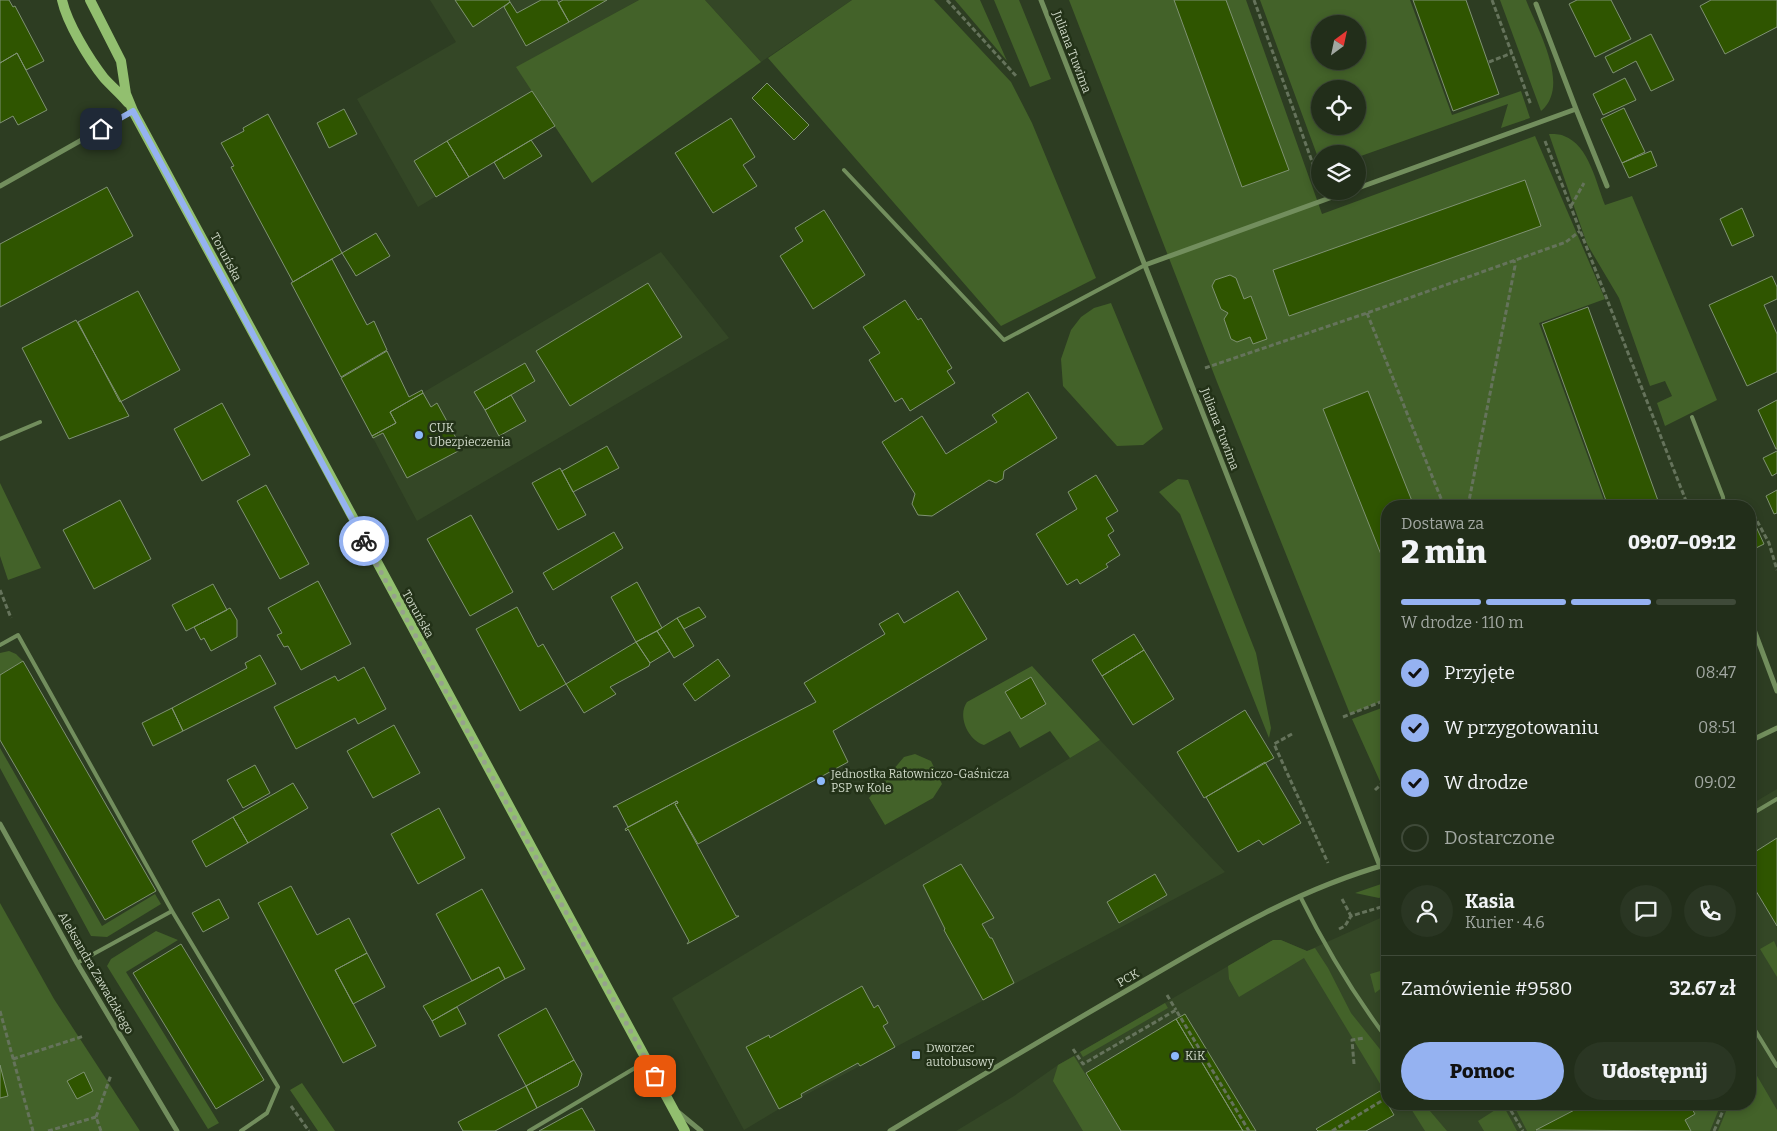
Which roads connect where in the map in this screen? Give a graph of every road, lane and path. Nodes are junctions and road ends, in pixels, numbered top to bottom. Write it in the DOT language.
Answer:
graph roads {
  1 [pos="62,0"];
  2 [pos="90,0"];
  3 [pos="947,0"];
  4 [pos="1041,0"];
  5 [pos="1254,0"];
  6 [pos="1492,0"];
  7 [pos="1536,4"];
  8 [pos="1512,53"];
  9 [pos="1489,62"];
  10 [pos="1017,77"];
  11 [pos="132,109"];
  12 [pos="1576,109"];
  13 [pos="1537,123"];
  14 [pos="1311,160"];
  15 [pos="844,170"];
  16 [pos="1366,185"];
  17 [pos="0,186"];
  18 [pos="1606,186"];
  19 [pos="1324,200"];
  20 [pos="1580,231"];
  21 [pos="1514,260"];
  22 [pos="1145,265"];
  23 [pos="1367,313"];
  24 [pos="1205,368"];
  25 [pos="1692,417"];
  26 [pos="40,422"];
  27 [pos="0,439"];
  28 [pos="1442,500"];
  29 [pos="1469,500"];
  30 [pos="1686,500"];
  31 [pos="1723,500"];
  32 [pos="1756,519"];
  33 [pos="1777,570"];
  34 [pos="0,590"];
  35 [pos="18,635"];
  36 [pos="1756,635"];
  37 [pos="0,645"];
  38 [pos="1777,691"];
  39 [pos="1381,702"];
  40 [pos="1343,717"];
  41 [pos="1777,728"];
  42 [pos="1292,734"];
  43 [pos="1756,738"];
  44 [pos="1381,784"];
  45 [pos="1375,790"];
  46 [pos="1777,799"];
  47 [pos="1756,811"];
  48 [pos="0,824"];
  49 [pos="1323,850"];
  50 [pos="1380,866"];
  51 [pos="1300,896"];
  52 [pos="1381,907"];
  53 [pos="172,911"];
  54 [pos="1345,926"];
  55 [pos="77,963"];
  56 [pos="1167,995"];
  57 [pos="1176,1010"];
  58 [pos="0,1011"];
  59 [pos="1380,1030"];
  60 [pos="1756,1032"];
  61 [pos="84,1036"];
  62 [pos="1074,1049"];
  63 [pos="13,1058"];
  64 [pos="647,1061"];
  65 [pos="1354,1064"];
  66 [pos="1777,1066"];
  67 [pos="110,1075"];
  68 [pos="278,1087"];
  69 [pos="1381,1101"];
  70 [pos="671,1106"];
  71 [pos="1511,1110"];
  72 [pos="1723,1110"];
  73 [pos="96,1116"];
  74 [pos="33,1131"];
  75 [pos="48,1131"];
  76 [pos="101,1131"];
  77 [pos="177,1131"];
  78 [pos="241,1131"];
  79 [pos="309,1131"];
  80 [pos="529,1131"];
  81 [pos="685,1131"];
  82 [pos="701,1131"];
  83 [pos="890,1131"];
  84 [pos="1249,1131"];
  85 [pos="1332,1131"];
  86 [pos="1523,1131"];
  87 [pos="1714,1131"];
  1 -- 11 [label="street, Toruńska"];
  2 -- 11 [label="street, Toruńska"];
  3 -- 10 [label="path"];
  4 -- 22 [label="street, Juliana Tuwima"];
  5 -- 14 [label="path"];
  6 -- 8 [label="path"];
  7 -- 12 [label="street"];
  8 -- 9 [label="path"];
  8 -- 13 [label="path"];
  11 -- 17 [label="street"];
  11 -- 64 [label="street, Toruńska"];
  12 -- 13 [label="street"];
  12 -- 18 [label="street"];
  13 -- 16 [label="street"];
  13 -- 20 [label="path"];
  15 -- 22 [label="lane"];
  19 -- 22 [label="street"];
  20 -- 21 [label="path"];
  20 -- 30 [label="path"];
  21 -- 23 [label="path"];
  21 -- 29 [label="path"];
  22 -- 50 [label="street, Juliana Tuwima"];
  23 -- 24 [label="path"];
  23 -- 28 [label="path"];
  25 -- 31 [label="lane"];
  26 -- 27 [label="lane"];
  32 -- 33 [label="path"];
  34 -- 35 [label="path"];
  35 -- 37 [label="lane"];
  35 -- 53 [label="lane"];
  36 -- 38 [label="street"];
  39 -- 40 [label="path"];
  41 -- 43 [label="street"];
  42 -- 49 [label="path"];
  44 -- 45 [label="path"];
  46 -- 47 [label="lane"];
  48 -- 55 [label="street, Aleksandra Zawadzkiego"];
  50 -- 51 [label="street, PCK"];
  51 -- 59 [label="lane"];
  51 -- 83 [label="street, PCK"];
  52 -- 54 [label="path"];
  53 -- 55 [label="lane"];
  53 -- 68 [label="lane"];
  55 -- 77 [label="street, Aleksandra Zawadzkiego"];
  56 -- 57 [label="path"];
  57 -- 62 [label="path"];
  57 -- 84 [label="path"];
  58 -- 63 [label="path"];
  59 -- 65 [label="path"];
  60 -- 66 [label="lane"];
  61 -- 63 [label="path"];
  63 -- 74 [label="path"];
  64 -- 70 [label="street, Toruńska"];
  64 -- 80 [label="lane"];
  67 -- 73 [label="path"];
  68 -- 78 [label="lane"];
  68 -- 79 [label="path"];
  69 -- 85 [label="path"];
  70 -- 81 [label="street, Toruńska"];
  70 -- 82 [label="street"];
  71 -- 86 [label="path"];
  72 -- 87 [label="path"];
  73 -- 75 [label="path"];
  73 -- 76 [label="path"];
}
